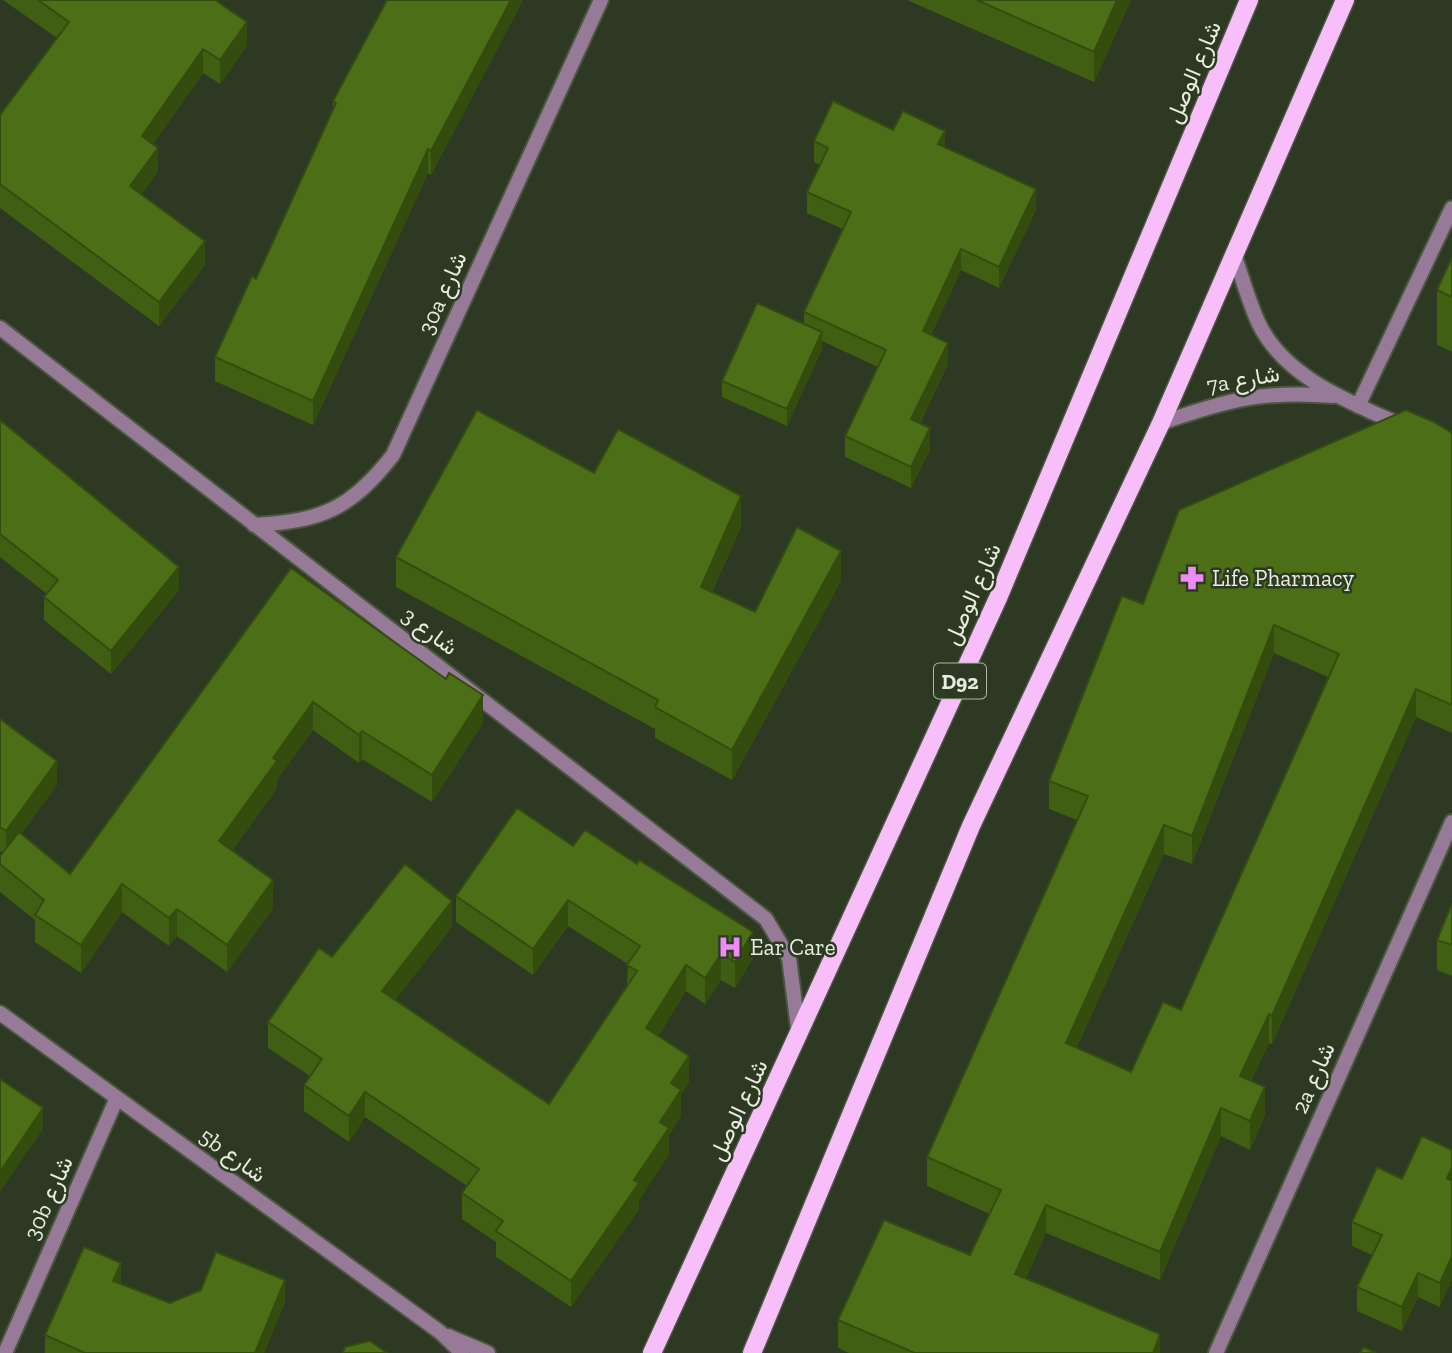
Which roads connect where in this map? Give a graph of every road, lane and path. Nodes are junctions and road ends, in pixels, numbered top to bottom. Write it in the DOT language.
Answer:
graph roads {
  1 [pos="601,0"];
  2 [pos="1249,0"];
  3 [pos="1345,0"];
  4 [pos="1452,208"];
  5 [pos="1235,257"];
  6 [pos="0,328"];
  7 [pos="1336,396"];
  8 [pos="1358,405"];
  9 [pos="1161,423"];
  10 [pos="1417,432"];
  11 [pos="254,525"];
  12 [pos="1452,821"];
  13 [pos="0,1013"];
  14 [pos="799,1037"];
  15 [pos="116,1100"];
  16 [pos="440,1332"];
  17 [pos="5,1353"];
  18 [pos="462,1353"];
  19 [pos="488,1353"];
  20 [pos="652,1353"];
  21 [pos="752,1353"];
  22 [pos="1216,1353"];
  1 -- 11 [label="street, 30a شارع"];
  2 -- 14 [label="main road, شارع الوصل / D92"];
  3 -- 5 [label="main road"];
  4 -- 8 [label="street"];
  5 -- 7 [label="street, 7a شارع"];
  5 -- 9 [label="main road"];
  6 -- 11 [label="street, شارع 3"];
  7 -- 8 [label="street, 7a شارع"];
  7 -- 9 [label="street, 7a شارع"];
  8 -- 10 [label="street, 7a شارع"];
  9 -- 21 [label="main road"];
  11 -- 14 [label="street, شارع 3"];
  12 -- 22 [label="street, 2a شارع"];
  13 -- 15 [label="street, 5b شارع"];
  14 -- 20 [label="main road, شارع الوصل / D92"];
  15 -- 16 [label="street, 5b شارع"];
  15 -- 17 [label="street, 30b شارع"];
  16 -- 18 [label="street, 5b شارع"];
  16 -- 19 [label="street, 5b شارع"];
}
